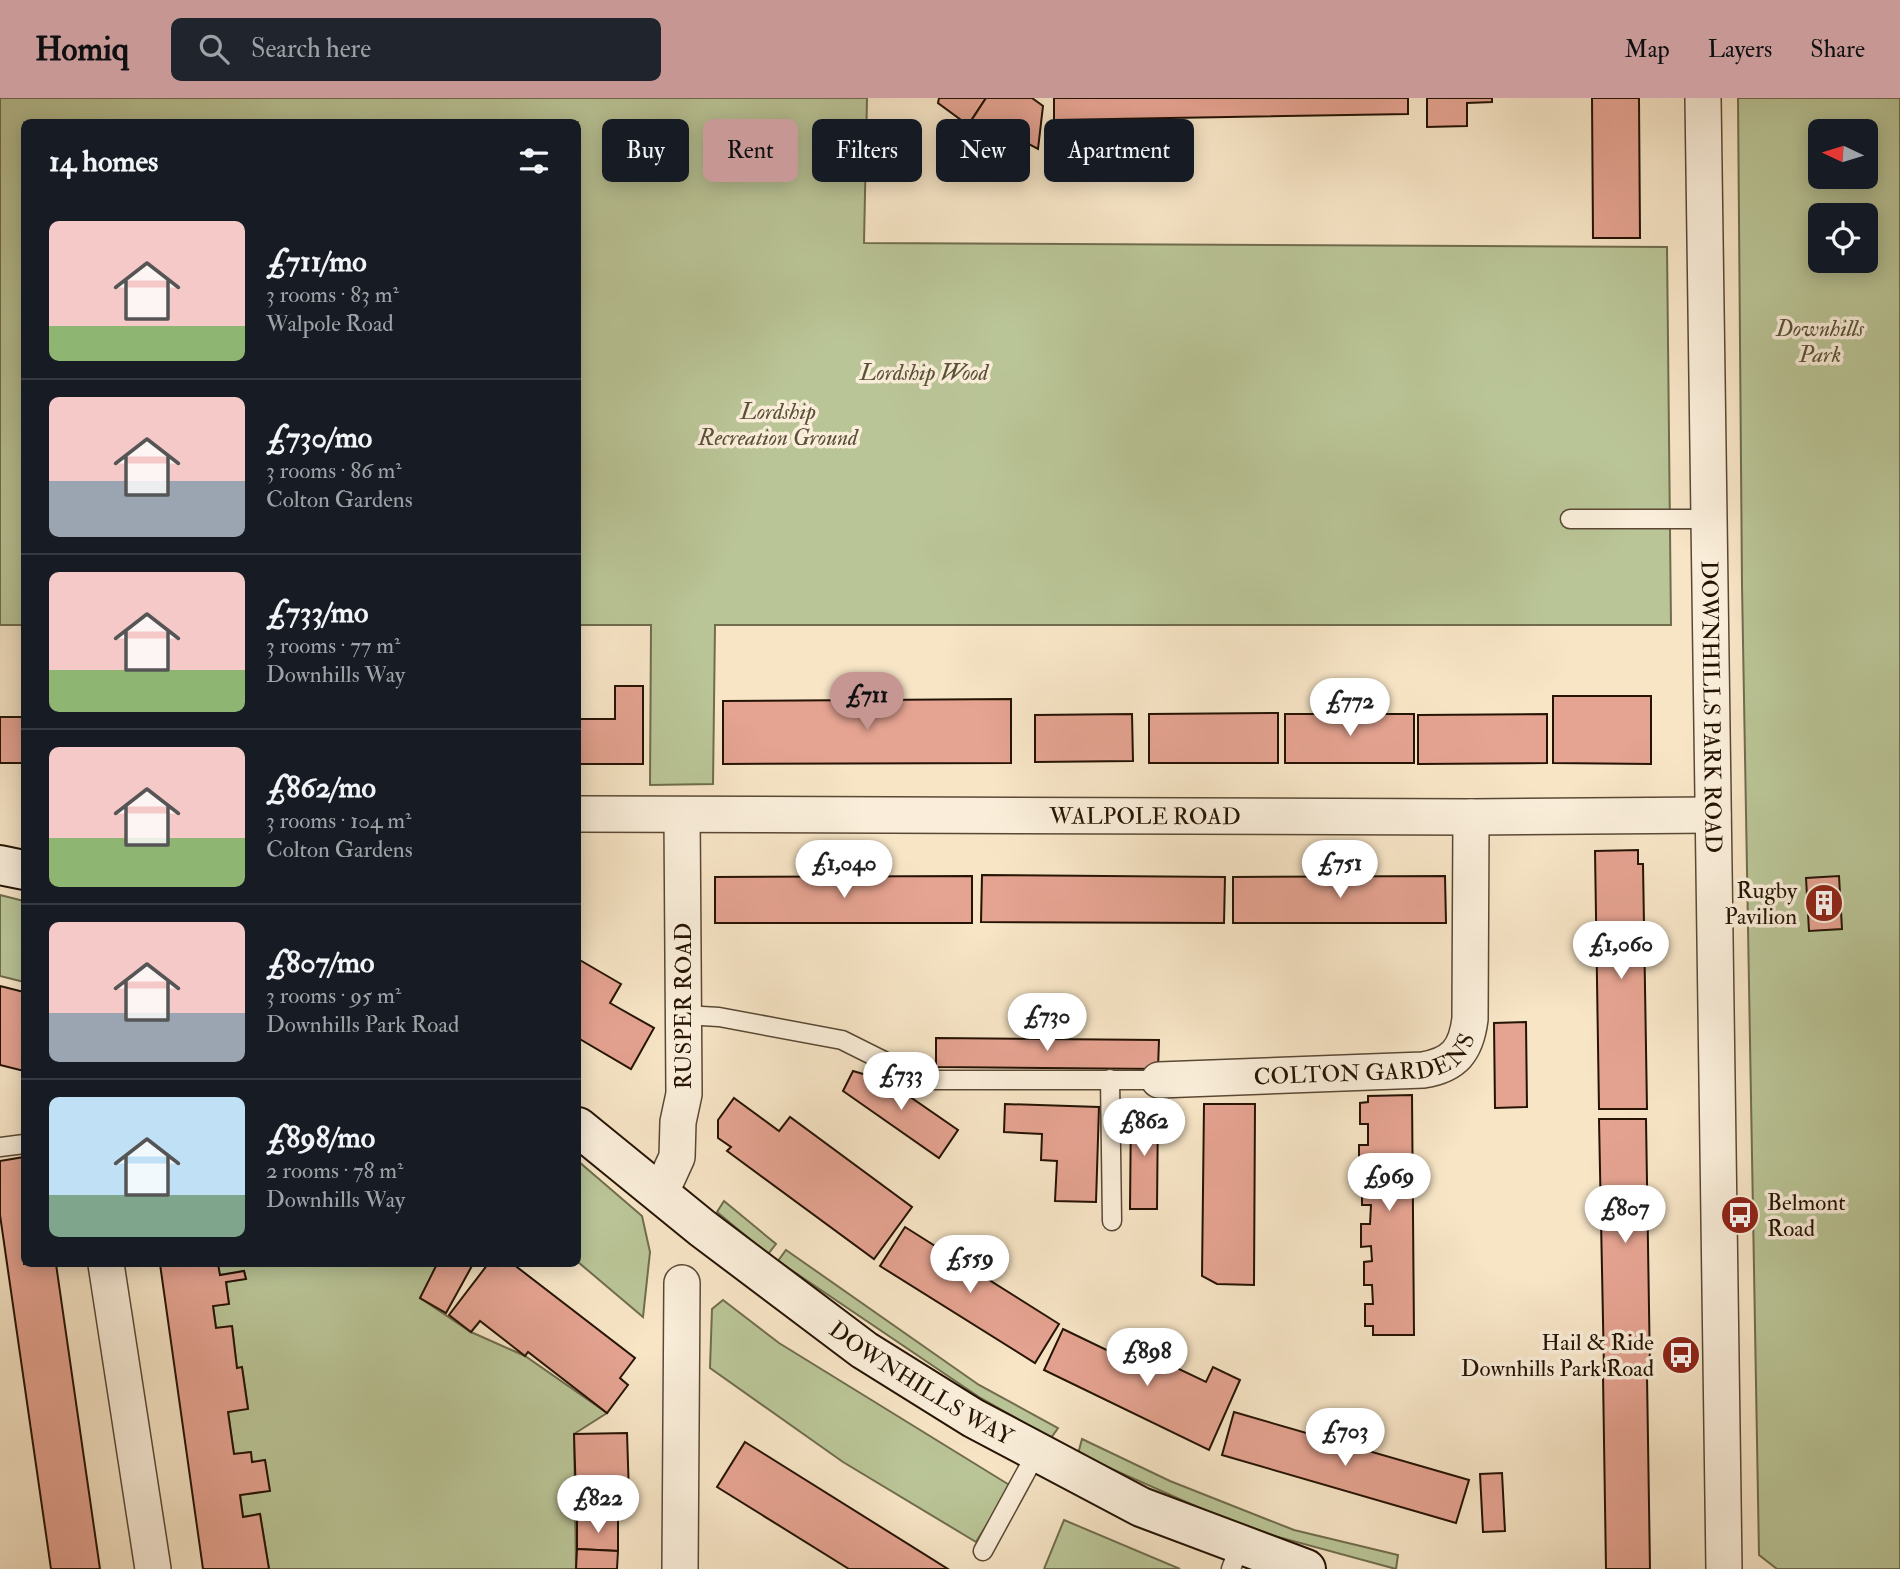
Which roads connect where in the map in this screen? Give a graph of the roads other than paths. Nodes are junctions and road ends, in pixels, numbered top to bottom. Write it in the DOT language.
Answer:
graph roads {
  1 [pos="1703,98"];
  2 [pos="1570,519"];
  3 [pos="1710,519"];
  4 [pos="581,814"];
  5 [pos="682,815"];
  6 [pos="1713,815"];
  7 [pos="1471,817"];
  8 [pos="0,864"];
  9 [pos="21,869"];
  10 [pos="684,1015"];
  11 [pos="1110,1079"];
  12 [pos="1159,1080"];
  13 [pos="581,1129"];
  14 [pos="21,1144"];
  15 [pos="0,1147"];
  16 [pos="661,1192"];
  17 [pos="1112,1222"];
  18 [pos="106,1267"];
  19 [pos="682,1283"];
  20 [pos="1037,1452"];
  21 [pos="983,1551"];
  22 [pos="1236,1557"];
  23 [pos="153,1569"];
  24 [pos="680,1569"];
  25 [pos="1306,1569"];
  26 [pos="1724,1569"];
  1 -- 3 [label="street, DOWNHILLS PARK ROAD"];
  2 -- 3 [label="lane"];
  3 -- 6 [label="street, DOWNHILLS PARK ROAD"];
  4 -- 5 [label="street, WALPOLE ROAD"];
  5 -- 7 [label="street, WALPOLE ROAD"];
  5 -- 10 [label="street, RUSPER ROAD"];
  6 -- 7 [label="street, WALPOLE ROAD"];
  6 -- 26 [label="street, DOWNHILLS PARK ROAD"];
  7 -- 12 [label="street, COLTON GARDENS"];
  8 -- 9 [label="main road"];
  10 -- 11 [label="lane"];
  10 -- 16 [label="street, RUSPER ROAD"];
  11 -- 12 [label="lane"];
  11 -- 17 [label="lane"];
  13 -- 16 [label="main road, DOWNHILLS WAY"];
  14 -- 15 [label="lane"];
  16 -- 20 [label="main road, DOWNHILLS WAY"];
  18 -- 23 [label="street"];
  19 -- 24 [label="street"];
  20 -- 21 [label="lane"];
  20 -- 22 [label="main road, DOWNHILLS WAY"];
  22 -- 25 [label="main road, DOWNHILLS WAY"];
}
